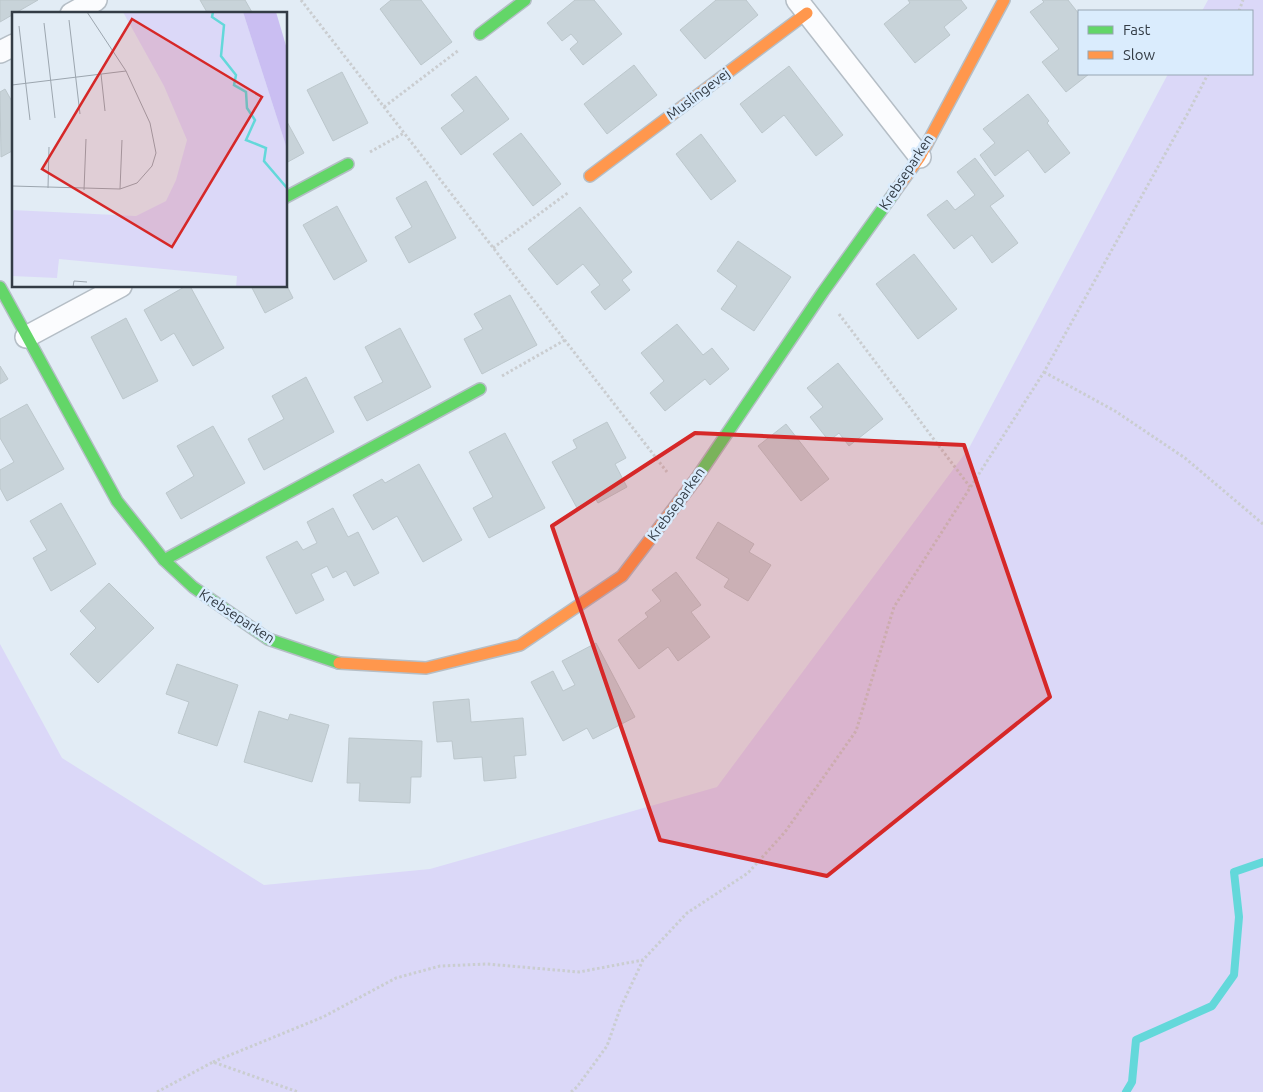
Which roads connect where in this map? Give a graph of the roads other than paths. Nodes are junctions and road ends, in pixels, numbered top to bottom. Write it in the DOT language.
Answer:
graph roads {
  1 [pos="96,0"];
  2 [pos="525,0"];
  3 [pos="1004,0"];
  4 [pos="802,6"];
  5 [pos="75,12"];
  6 [pos="480,34"];
  7 [pos="12,46"];
  8 [pos="0,52"];
  9 [pos="920,157"];
  10 [pos="348,164"];
  11 [pos="590,176"];
  12 [pos="288,196"];
  13 [pos="0,288"];
  14 [pos="117,288"];
  15 [pos="26,337"];
  16 [pos="480,389"];
  17 [pos="164,560"];
  1 -- 5 [label="street"];
  2 -- 6 [label="street"];
  3 -- 9 [label="street, Krebseparken"];
  4 -- 9 [label="street, Muslingevej"];
  4 -- 11 [label="street, Muslingevej"];
  7 -- 8 [label="street"];
  9 -- 17 [label="street, Krebseparken"];
  10 -- 12 [label="street"];
  13 -- 15 [label="street, Krebseparken"];
  14 -- 15 [label="street"];
  15 -- 17 [label="street, Krebseparken"];
  16 -- 17 [label="street"];
}
